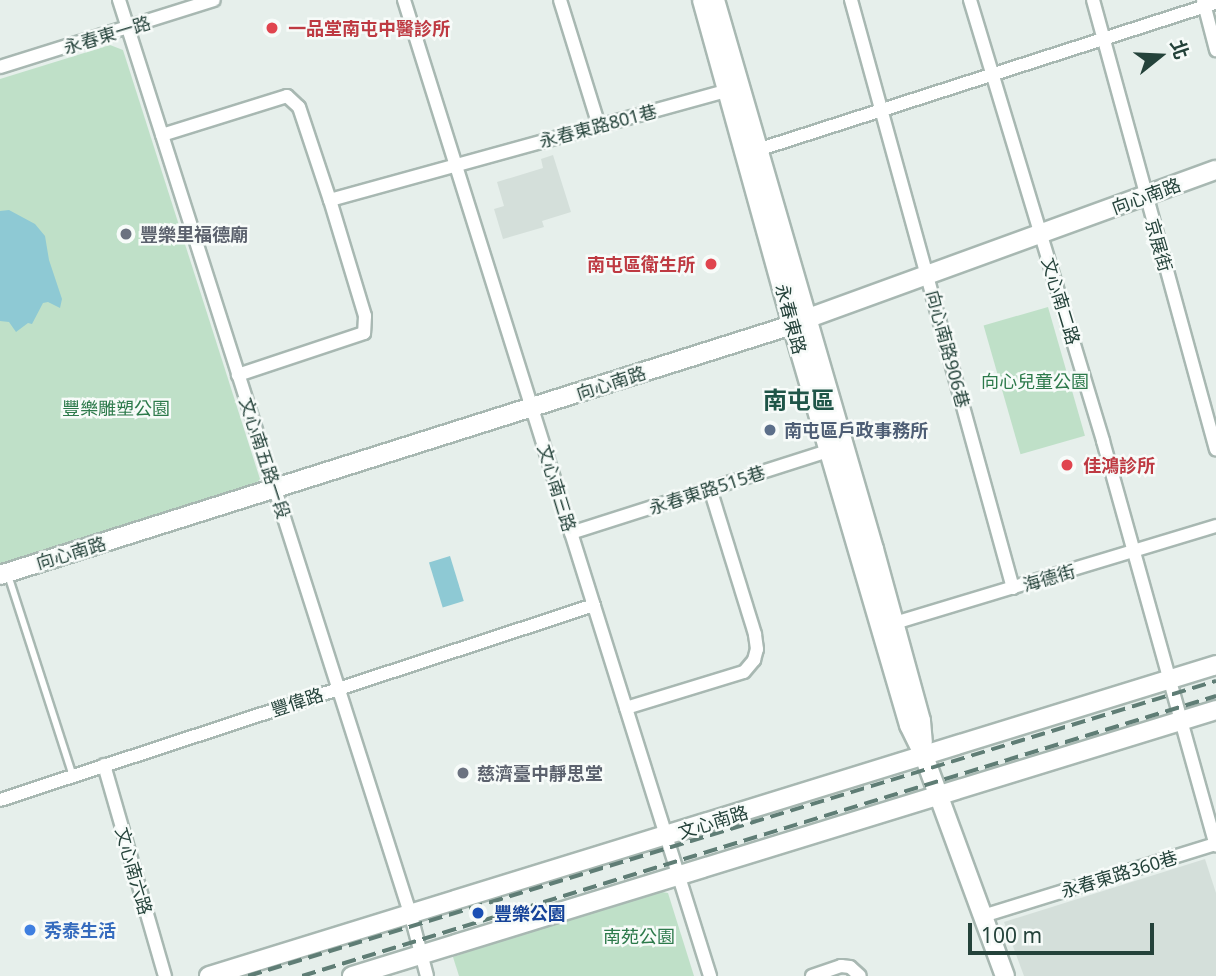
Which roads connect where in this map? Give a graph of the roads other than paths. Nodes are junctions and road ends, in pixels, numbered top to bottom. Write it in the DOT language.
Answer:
graph roads {
  1 [pos="120,0"];
  2 [pos="214,0"];
  3 [pos="404,0"];
  4 [pos="559,0"];
  5 [pos="702,0"];
  6 [pos="715,0"];
  7 [pos="851,0"];
  8 [pos="970,0"];
  9 [pos="1093,0"];
  10 [pos="1208,3"];
  11 [pos="129,29"];
  12 [pos="1103,39"];
  13 [pos="1216,50"];
  14 [pos="0,67"];
  15 [pos="993,74"];
  16 [pos="734,89"];
  17 [pos="882,110"];
  18 [pos="599,126"];
  19 [pos="162,135"];
  20 [pos="751,152"];
  21 [pos="456,165"];
  22 [pos="1216,170"];
  23 [pos="1145,196"];
  24 [pos="330,200"];
  25 [pos="1041,234"];
  26 [pos="928,275"];
  27 [pos="799,322"];
  28 [pos="238,375"];
  29 [pos="532,408"];
  30 [pos="835,449"];
  31 [pos="1216,449"];
  32 [pos="275,489"];
  33 [pos="710,489"];
  34 [pos="1216,526"];
  35 [pos="571,533"];
  36 [pos="1133,553"];
  37 [pos="4,574"];
  38 [pos="1013,588"];
  39 [pos="594,606"];
  40 [pos="887,625"];
  41 [pos="1216,665"];
  42 [pos="1168,680"];
  43 [pos="338,689"];
  44 [pos="626,708"];
  45 [pos="1216,710"];
  46 [pos="1180,721"];
  47 [pos="924,756"];
  48 [pos="104,765"];
  49 [pos="73,776"];
  50 [pos="939,795"];
  51 [pos="0,800"];
  52 [pos="666,836"];
  53 [pos="1216,845"];
  54 [pos="679,876"];
  55 [pos="411,916"];
  56 [pos="983,916"];
  57 [pos="420,955"];
  58 [pos="165,976"];
  59 [pos="209,976"];
  60 [pos="352,976"];
  61 [pos="427,976"];
  62 [pos="710,976"];
  63 [pos="811,976"];
  64 [pos="860,976"];
  65 [pos="1005,976"];
  1 -- 11 [label="street, 文心南五路一段"];
  2 -- 11 [label="street, 永春東一路"];
  3 -- 21 [label="street, 文心南三路"];
  4 -- 18 [label="street"];
  5 -- 16 [label="street, 永春東路"];
  6 -- 16 [label="street, 永春東路"];
  7 -- 17 [label="street, 向心南路906巷"];
  8 -- 15 [label="street, 文心南二路"];
  9 -- 12 [label="street, 京展街"];
  10 -- 12 [label="street"];
  10 -- 13 [label="street"];
  11 -- 14 [label="street, 永春東一路"];
  11 -- 19 [label="street, 文心南五路一段"];
  12 -- 15 [label="street"];
  12 -- 23 [label="street, 京展街"];
  15 -- 17 [label="street"];
  15 -- 25 [label="street, 文心南二路"];
  16 -- 18 [label="street, 永春東路801巷"];
  16 -- 20 [label="street, 永春東路"];
  17 -- 20 [label="street"];
  17 -- 26 [label="street, 向心南路906巷"];
  18 -- 21 [label="street, 永春東路801巷"];
  19 -- 24 [label="street"];
  19 -- 28 [label="street, 文心南五路一段"];
  20 -- 27 [label="street, 永春東路"];
  21 -- 24 [label="street, 永春東路801巷"];
  21 -- 29 [label="street, 文心南三路"];
  22 -- 23 [label="street, 向心南路"];
  23 -- 25 [label="street, 向心南路"];
  23 -- 31 [label="street, 京展街"];
  24 -- 28 [label="street"];
  25 -- 26 [label="street, 向心南路"];
  25 -- 36 [label="street, 文心南二路"];
  26 -- 27 [label="street, 向心南路"];
  26 -- 38 [label="street, 向心南路906巷"];
  27 -- 29 [label="street, 向心南路"];
  27 -- 30 [label="street, 永春東路"];
  28 -- 32 [label="street, 文心南五路一段"];
  29 -- 32 [label="street, 向心南路"];
  29 -- 35 [label="street, 文心南三路"];
  30 -- 33 [label="street, 永春東路515巷"];
  30 -- 40 [label="street, 永春東路"];
  32 -- 37 [label="street, 向心南路"];
  32 -- 43 [label="street, 文心南五路一段"];
  33 -- 35 [label="street, 永春東路515巷"];
  33 -- 44 [label="street"];
  34 -- 36 [label="street, 海德街"];
  35 -- 39 [label="street, 文心南三路"];
  36 -- 38 [label="street, 海德街"];
  36 -- 42 [label="street, 文心南二路"];
  37 -- 49 [label="lane"];
  38 -- 40 [label="street, 海德街"];
  39 -- 43 [label="street, 豐偉路"];
  39 -- 44 [label="street, 文心南三路"];
  40 -- 47 [label="street, 永春東路"];
  41 -- 42 [label="street, 文心南路"];
  42 -- 46 [label="street, 文心南二路"];
  42 -- 47 [label="street, 文心南路"];
  43 -- 48 [label="street, 豐偉路"];
  43 -- 55 [label="street, 文心南五路一段"];
  44 -- 52 [label="street, 文心南三路"];
  45 -- 46 [label="street"];
  46 -- 50 [label="street"];
  46 -- 53 [label="street, 文心南二路"];
  47 -- 50 [label="street, 永春東路"];
  47 -- 52 [label="street, 文心南路"];
  48 -- 49 [label="street, 豐偉路"];
  48 -- 58 [label="street, 文心南六路"];
  49 -- 51 [label="street, 豐偉路"];
  50 -- 54 [label="street"];
  50 -- 56 [label="street, 永春東路"];
  52 -- 54 [label="street, 文心南三路"];
  52 -- 55 [label="street, 文心南路"];
  53 -- 56 [label="street, 永春東路360巷"];
  54 -- 57 [label="street"];
  54 -- 62 [label="street, 文心南三路"];
  55 -- 57 [label="street, 文心南五路一段"];
  55 -- 59 [label="street, 文心南路"];
  56 -- 65 [label="street, 永春東路"];
  57 -- 60 [label="street"];
  57 -- 61 [label="street"];
  63 -- 64 [label="street"];
}
